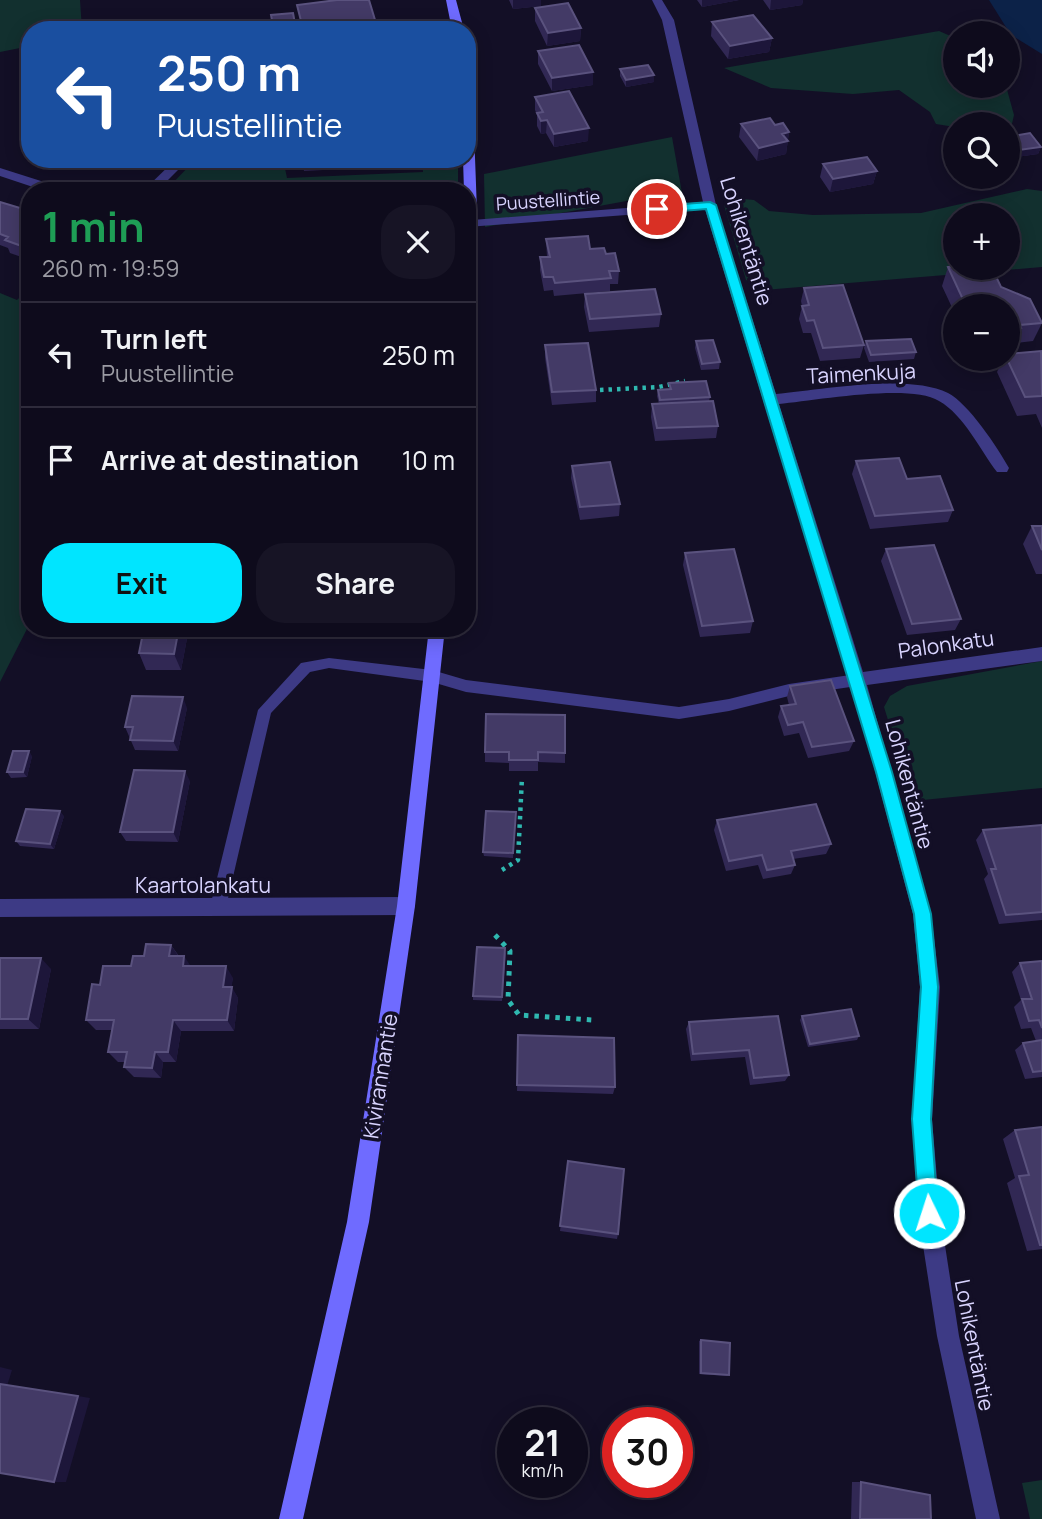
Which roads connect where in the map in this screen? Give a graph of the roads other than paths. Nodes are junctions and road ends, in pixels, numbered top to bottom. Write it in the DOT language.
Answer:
graph roads {
  1 [pos="451,0"];
  2 [pos="657,0"];
  3 [pos="456,21"];
  4 [pos="173,168"];
  5 [pos="0,172"];
  6 [pos="31,182"];
  7 [pos="159,182"];
  8 [pos="710,205"];
  9 [pos="476,224"];
  10 [pos="771,400"];
  11 [pos="1002,468"];
  12 [pos="436,637"];
  13 [pos="1042,654"];
  14 [pos="432,676"];
  15 [pos="857,680"];
  16 [pos="406,906"];
  17 [pos="218,907"];
  18 [pos="0,908"];
  19 [pos="291,1519"];
  20 [pos="988,1519"];
  1 -- 3 [label="street"];
  2 -- 8 [label="street, Lohikentäntie"];
  4 -- 7 [label="street"];
  5 -- 6 [label="street"];
  8 -- 9 [label="street, Puustellintie"];
  8 -- 10 [label="street, Lohikentäntie"];
  10 -- 11 [label="street, Taimenkuja"];
  10 -- 15 [label="street, Lohikentäntie"];
  12 -- 14 [label="street, Kivirannantie"];
  13 -- 15 [label="street, Palonkatu"];
  14 -- 15 [label="lane"];
  14 -- 16 [label="street, Kivirannantie"];
  14 -- 17 [label="lane"];
  15 -- 20 [label="street, Lohikentäntie"];
  16 -- 17 [label="street, Kaartolankatu"];
  16 -- 19 [label="street, Kivirannantie"];
  17 -- 18 [label="street, Kaartolankatu"];
}
